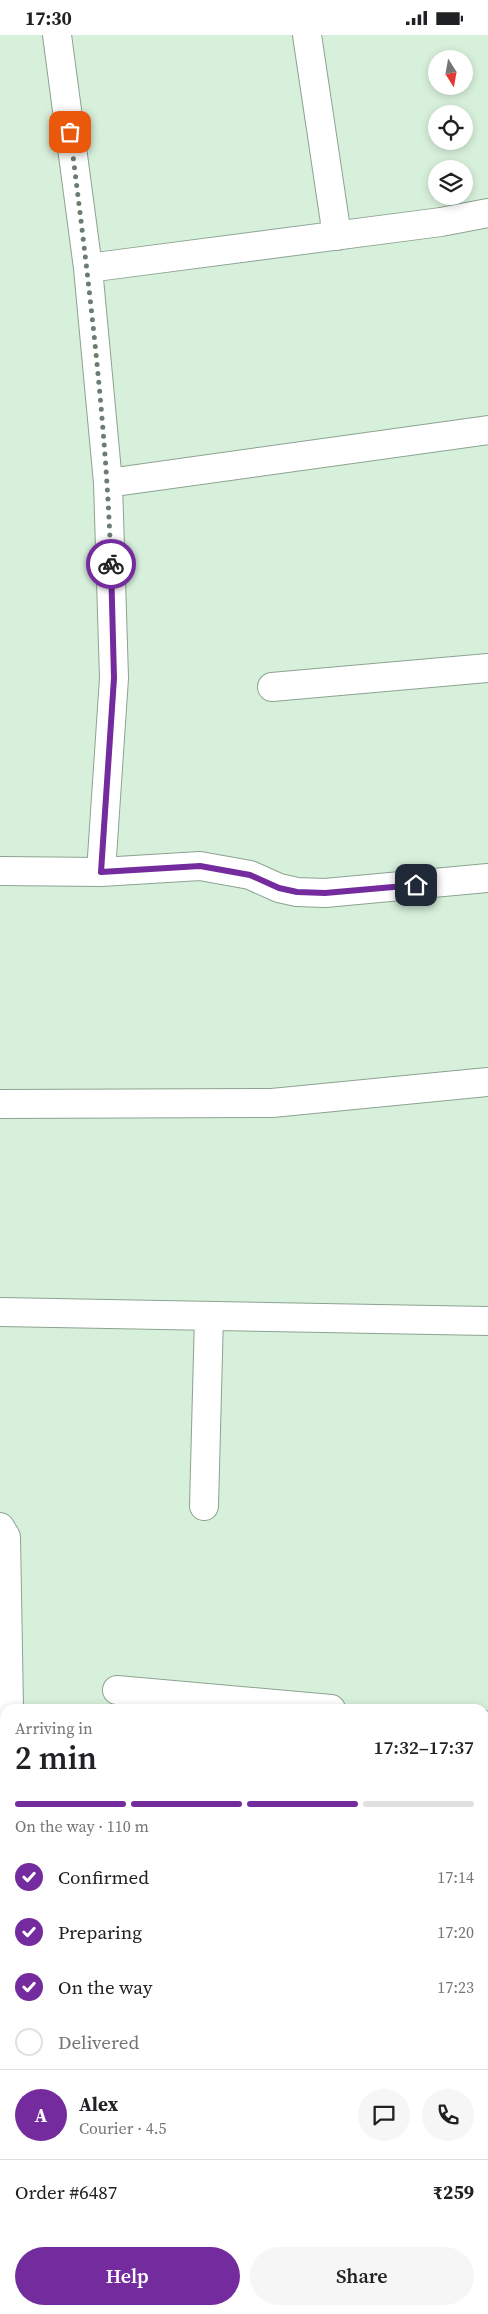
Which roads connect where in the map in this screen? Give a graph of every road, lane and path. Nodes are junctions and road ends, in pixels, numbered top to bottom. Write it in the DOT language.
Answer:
graph roads {
  1 [pos="57,35"];
  2 [pos="307,35"];
  3 [pos="488,213"];
  4 [pos="337,236"];
  5 [pos="88,268"];
  6 [pos="488,430"];
  7 [pos="108,483"];
  8 [pos="488,668"];
  9 [pos="272,687"];
  10 [pos="0,871"];
  11 [pos="101,872"];
  12 [pos="488,878"];
  13 [pos="488,1082"];
  14 [pos="0,1103"];
  15 [pos="0,1312"];
  16 [pos="209,1316"];
  17 [pos="488,1321"];
  18 [pos="204,1506"];
  19 [pos="0,1527"];
  20 [pos="118,1690"];
  21 [pos="9,1704"];
  22 [pos="275,1704"];
  1 -- 5 [label="street"];
  2 -- 4 [label="street"];
  3 -- 4 [label="street"];
  4 -- 5 [label="street"];
  5 -- 7 [label="street"];
  6 -- 7 [label="street"];
  7 -- 11 [label="street"];
  8 -- 9 [label="street"];
  10 -- 11 [label="street"];
  11 -- 12 [label="street"];
  13 -- 14 [label="street"];
  15 -- 16 [label="street"];
  16 -- 17 [label="street"];
  16 -- 18 [label="street"];
  19 -- 21 [label="street"];
  20 -- 22 [label="street"];
}
